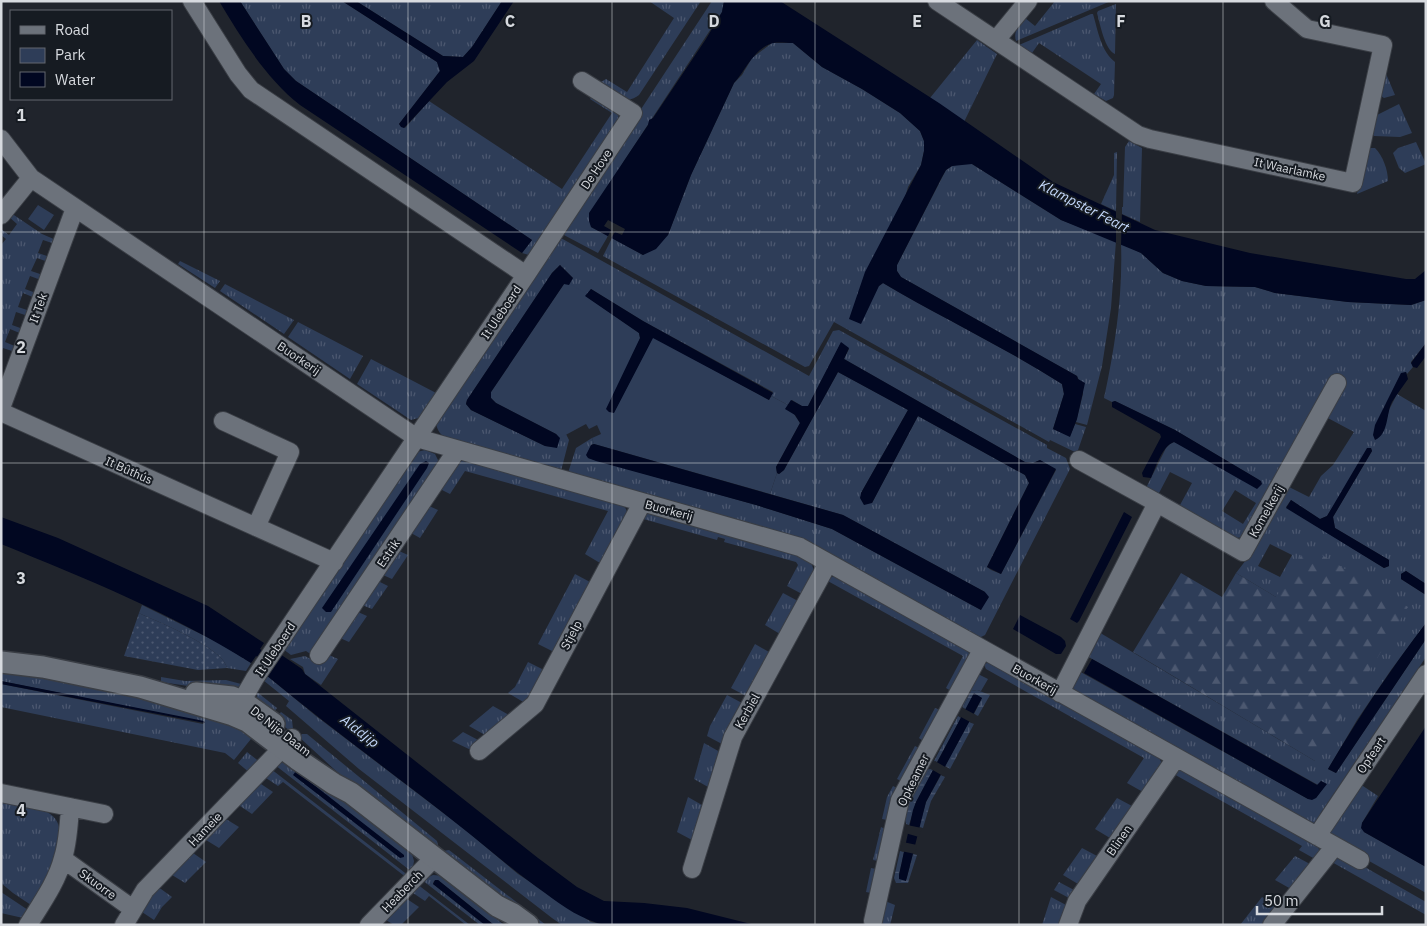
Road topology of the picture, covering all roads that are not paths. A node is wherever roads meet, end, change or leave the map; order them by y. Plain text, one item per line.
1 (192, 1) edge
2 (937, 1) edge
3 (1028, 1) edge
4 (1274, 1) edge
5 (996, 40) junction
6 (582, 81) dead end
7 (1, 139) edge
8 (31, 178) junction
9 (75, 208) junction
10 (1, 215) edge
11 (526, 275) junction
12 (1337, 383) dead end
13 (1, 408) edge
14 (1, 412) edge
15 (223, 422) dead end
16 (417, 438) junction
17 (457, 450) junction
18 (1079, 460) dead end
19 (642, 503) junction
20 (1157, 503) junction
21 (256, 527) junction
22 (334, 562) junction
23 (828, 563) junction
24 (982, 650) junction
25 (1, 655) edge
26 (319, 655) dead end
27 (1, 662) edge
28 (43, 667) junction
29 (1426, 674) edge
30 (1060, 692) junction
31 (237, 708) junction
32 (287, 743) junction
33 (479, 751) dead end
34 (1176, 758) junction
35 (1, 793) edge
36 (70, 807) junction
37 (104, 814) dead end
38 (1317, 836) junction
39 (1334, 847) junction
40 (434, 858) junction
41 (63, 859) junction
42 (1360, 860) dead end
43 (692, 869) dead end
44 (497, 906) junction
45 (133, 910) junction
46 (873, 921) dead end
47 (28, 925) edge
48 (124, 925) edge
49 (369, 925) edge
50 (511, 925) edge
51 (528, 925) edge
52 (1068, 925) edge
53 (1272, 925) edge

1 - 11 street, It Uleboerd
2 - 5 street
3 - 5 street
4 - 5 street, It Waarlamke
6 - 11 street, De Hove
7 - 8 street, Buorkerij
8 - 9 street, Buorkerij
8 - 10 street
9 - 13 street, It Tek
9 - 16 street, Buorkerij
11 - 16 street, It Uleboerd
12 - 20 street, Komelkerij
14 - 21 street, It Bûthús
15 - 21 street
16 - 17 street, Buorkerij
16 - 22 street, It Uleboerd
17 - 19 street, Buorkerij
17 - 26 street, Estrik
18 - 20 street, Komelkerij
19 - 23 street, Buorkerij
19 - 33 street, Stjelp
20 - 30 street
21 - 22 street, It Bûthús
22 - 31 street, It Uleboerd
23 - 24 street, Buorkerij
23 - 43 street, Kerbiel
24 - 30 street, Buorkerij
24 - 46 street, Opkeamer
25 - 28 street, De Nije Daam
27 - 28 street, De Nije Daam
28 - 31 street, De Nije Daam
29 - 38 street, Opfeart
30 - 34 street, Buorkerij
31 - 32 street, De Nije Daam
32 - 40 street, De Nije Daam
32 - 45 street, Hameie
34 - 38 street, Buorkerij
34 - 52 street, Blinen
35 - 36 street
36 - 37 street
36 - 41 street
38 - 39 street, Buorkerij
39 - 42 street, Buorkerij
39 - 53 street
40 - 44 street, De Nije Daam
40 - 49 street, Heaberch
41 - 45 street, Skuorre
41 - 47 street
44 - 50 street, De Nije Daam
44 - 51 street, De Nije Daam
45 - 48 street, Hameie

